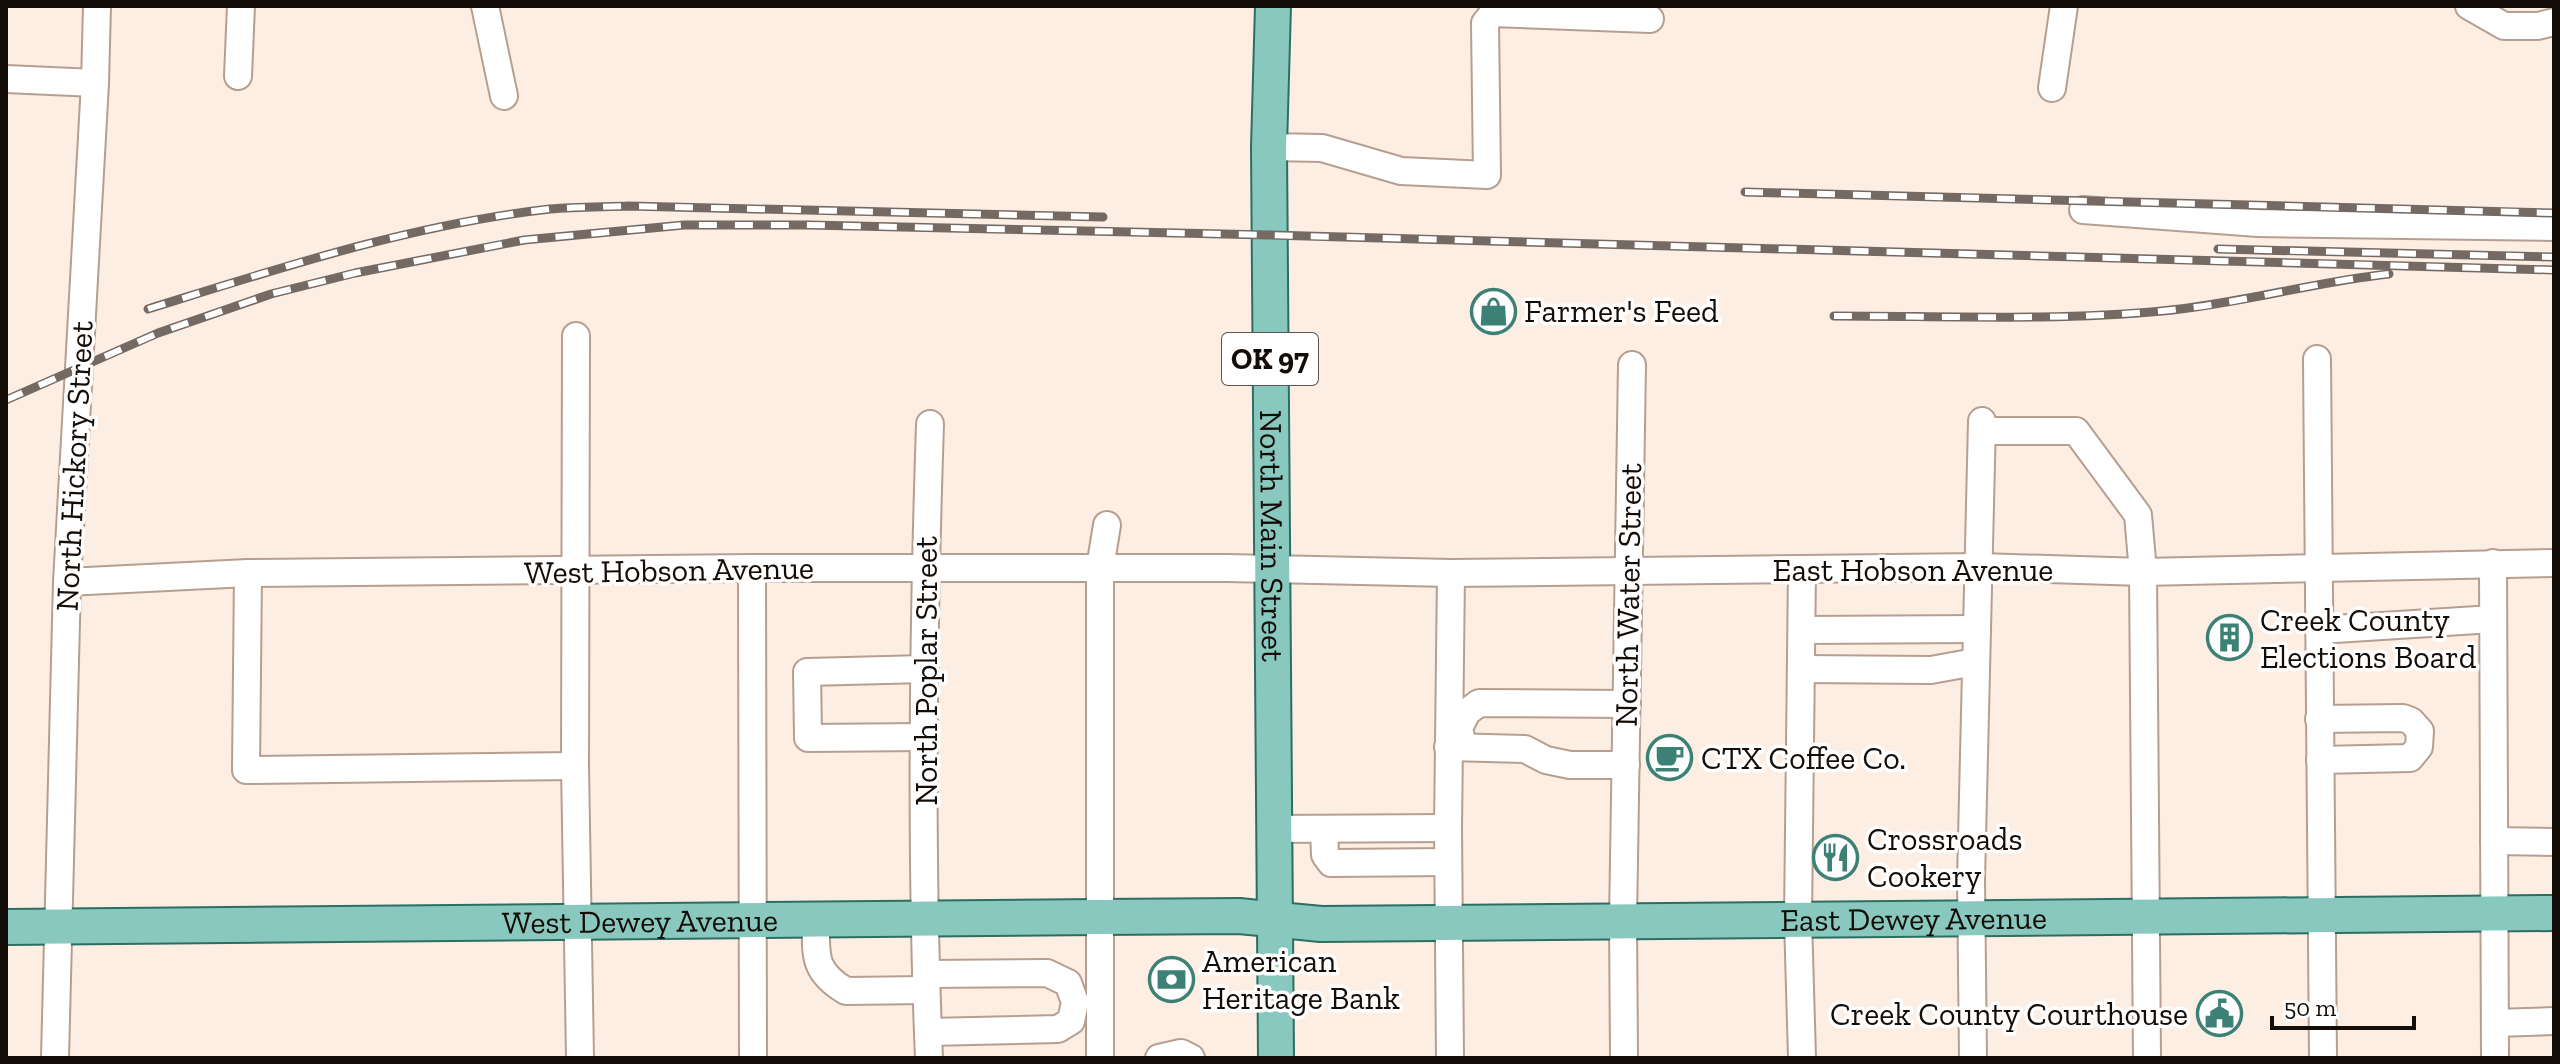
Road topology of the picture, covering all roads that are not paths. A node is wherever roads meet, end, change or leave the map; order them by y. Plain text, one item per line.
1 (97, 6) edge
2 (241, 6) edge
3 (485, 6) edge
4 (1273, 6) edge
5 (2064, 6) edge
6 (2469, 6) edge
7 (1650, 19) dead end
8 (2554, 22) edge
9 (238, 76) dead end
10 (6, 79) edge
11 (95, 83) junction
12 (2052, 88) dead end
13 (504, 96) dead end
14 (1269, 147) junction
15 (2083, 210) dead end
16 (2554, 227) edge
17 (576, 336) dead end
18 (2317, 359) dead end
19 (1632, 365) dead end
20 (930, 424) dead end
21 (1107, 525) dead end
22 (2493, 563) junction
23 (2554, 563) edge
24 (1980, 567) junction
25 (752, 568) junction
26 (1100, 568) junction
27 (925, 569) junction
28 (1802, 569) junction
29 (2318, 569) junction
30 (1271, 570) junction
31 (1627, 570) junction
32 (574, 572) junction
33 (2143, 572) junction
34 (248, 573) junction
35 (1451, 573) junction
36 (67, 582) junction
37 (2493, 619) junction
38 (1977, 629) junction
39 (1802, 630) junction
40 (2319, 630) junction
41 (1975, 662) junction
42 (925, 669) junction
43 (1801, 669) junction
44 (1627, 704) junction
45 (2319, 719) junction
46 (924, 737) junction
47 (1455, 746) junction
48 (2320, 760) junction
49 (1626, 765) junction
50 (575, 766) junction
51 (1448, 828) junction
52 (1273, 829) junction
53 (1324, 829) junction
54 (2494, 841) junction
55 (2554, 842) edge
56 (1448, 862) junction
57 (2494, 913) junction
58 (2554, 913) edge
59 (2321, 914) junction
60 (2145, 916) junction
61 (1099, 917) junction
62 (1972, 917) junction
63 (925, 918) junction
64 (816, 919) junction
65 (1798, 919) junction
66 (754, 920) junction
67 (1274, 920) junction
68 (577, 921) junction
69 (1623, 921) junction
70 (1448, 923) junction
71 (58, 926) junction
72 (6, 927) edge
73 (926, 982) junction
74 (2554, 1021) edge
75 (2495, 1023) junction
76 (928, 1045) edge
77 (55, 1058) edge
78 (580, 1058) edge
79 (753, 1058) edge
80 (1100, 1058) edge
81 (1159, 1058) edge
82 (1191, 1058) edge
83 (1276, 1058) edge
84 (1450, 1058) edge
85 (1624, 1058) edge
86 (1802, 1058) edge
87 (1973, 1058) edge
88 (2147, 1058) edge
89 (2323, 1058) edge
90 (2495, 1058) edge

1 - 11 street, North Hickory Street
2 - 9 street
3 - 13 street
4 - 14 main road, North Main Street / OK 97
5 - 12 street
6 - 8 street
7 - 14 street
10 - 11 street
11 - 36 street, North Hickory Street
14 - 30 main road, North Main Street / OK 97
15 - 16 street
17 - 32 street
18 - 29 street
19 - 31 street, North Water Street
20 - 27 street, North Poplar Street
21 - 26 street
22 - 23 street, East Hobson Avenue
22 - 29 street, East Hobson Avenue
22 - 37 street
24 - 28 street, East Hobson Avenue
24 - 33 street, East Hobson Avenue
24 - 33 street
24 - 38 street
25 - 27 street, West Hobson Avenue
25 - 32 street, West Hobson Avenue
25 - 66 street
26 - 27 street, West Hobson Avenue
26 - 30 street, West Hobson Avenue
26 - 61 street
27 - 42 street, North Poplar Street
28 - 31 street, East Hobson Avenue
28 - 39 street
29 - 33 street, East Hobson Avenue
29 - 40 street
30 - 35 street, East Hobson Avenue
30 - 52 main road, North Main Street / OK 97
31 - 35 street, East Hobson Avenue
31 - 44 street, North Water Street
32 - 34 street, West Hobson Avenue
32 - 50 street
33 - 60 street
34 - 36 street, West Hobson Avenue
34 - 50 street
35 - 47 street
36 - 71 street, North Hickory Street
37 - 40 street
37 - 54 street
38 - 39 street
38 - 41 street
39 - 43 street
40 - 45 street
41 - 43 street
41 - 62 street
42 - 46 street, North Poplar Street
42 - 46 street
43 - 65 street
44 - 47 street
44 - 49 street, North Water Street
45 - 48 street
45 - 48 street
46 - 63 street, North Poplar Street
47 - 49 street
47 - 51 street
48 - 59 street
49 - 69 street, North Water Street
50 - 68 street
51 - 53 street
51 - 56 street
52 - 53 street
52 - 67 main road, North Main Street / OK 97
53 - 56 street
54 - 55 street
54 - 57 street
56 - 70 street
57 - 58 main road, East Dewey Avenue
57 - 59 main road, East Dewey Avenue
57 - 75 street
59 - 60 main road, East Dewey Avenue
59 - 89 street
60 - 62 main road, East Dewey Avenue
60 - 88 street
61 - 63 main road, West Dewey Avenue
61 - 67 main road, West Dewey Avenue
61 - 80 street
62 - 65 main road, East Dewey Avenue
62 - 87 street
63 - 64 main road, West Dewey Avenue
63 - 73 street, North Poplar Street
64 - 66 main road, West Dewey Avenue
64 - 73 street
65 - 69 main road, East Dewey Avenue
65 - 86 street
66 - 68 main road, West Dewey Avenue
66 - 79 street
67 - 70 main road, East Dewey Avenue
67 - 83 main road, OK 97
68 - 71 main road, West Dewey Avenue
68 - 78 street
69 - 70 main road, East Dewey Avenue
69 - 85 street, North Water Street
70 - 84 street
71 - 72 main road, West Dewey Avenue
71 - 77 street, North Hickory Street
73 - 76 street, North Poplar Street
73 - 76 street
74 - 75 street
75 - 90 street
81 - 82 street

